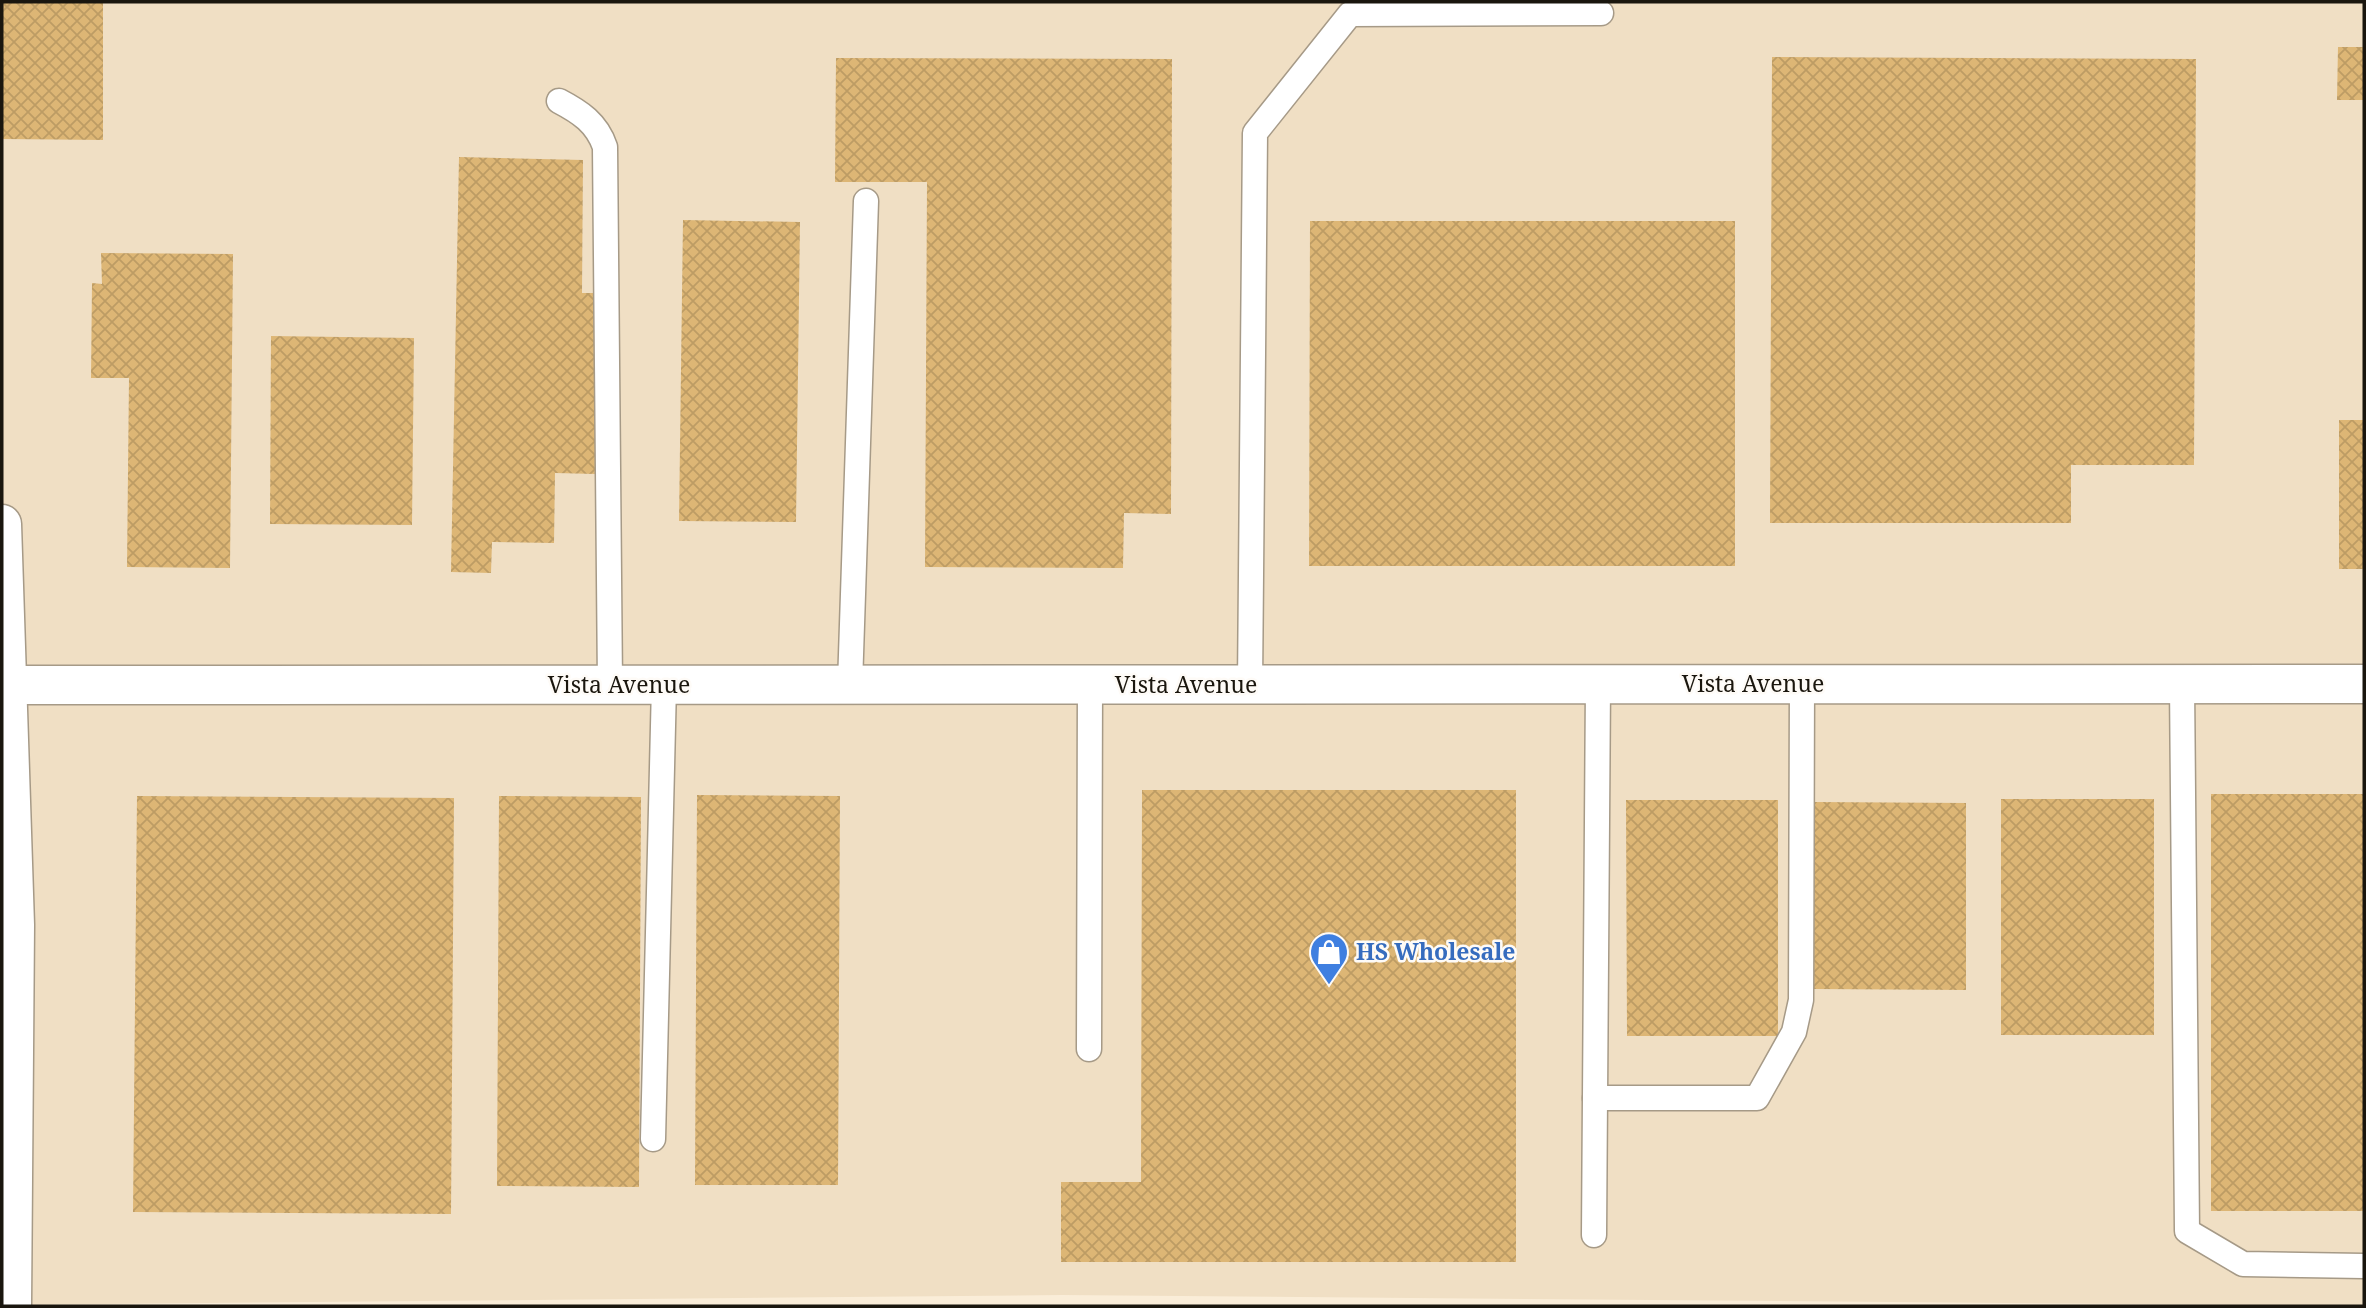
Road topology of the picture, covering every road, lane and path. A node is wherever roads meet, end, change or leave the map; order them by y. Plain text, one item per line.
1 (1601, 13) dead end
2 (559, 101) dead end
3 (866, 201) dead end
4 (2, 524) edge
5 (1090, 684) junction
6 (1598, 684) junction
7 (1802, 684) junction
8 (2182, 684) junction
9 (2364, 684) edge
10 (7, 685) junction
11 (610, 685) junction
12 (664, 685) junction
13 (850, 685) junction
14 (1250, 685) junction
15 (8, 925) edge
16 (1089, 1049) dead end
17 (1595, 1098) junction
18 (8, 1114) edge
19 (653, 1139) dead end
20 (1594, 1235) dead end
21 (2364, 1266) edge
22 (12, 1306) edge

1 - 14 lane
2 - 11 lane
3 - 13 lane
4 - 10 street
5 - 13 street, Vista Avenue
5 - 14 street, Vista Avenue
5 - 16 lane
6 - 7 street, Vista Avenue
6 - 14 street, Vista Avenue
6 - 17 lane
7 - 8 street, Vista Avenue
7 - 17 lane
8 - 9 street, Vista Avenue
8 - 21 lane
10 - 11 street, Vista Avenue
10 - 15 street
11 - 12 street, Vista Avenue
12 - 13 street, Vista Avenue
12 - 19 lane
15 - 18 street
17 - 20 lane
18 - 22 street

